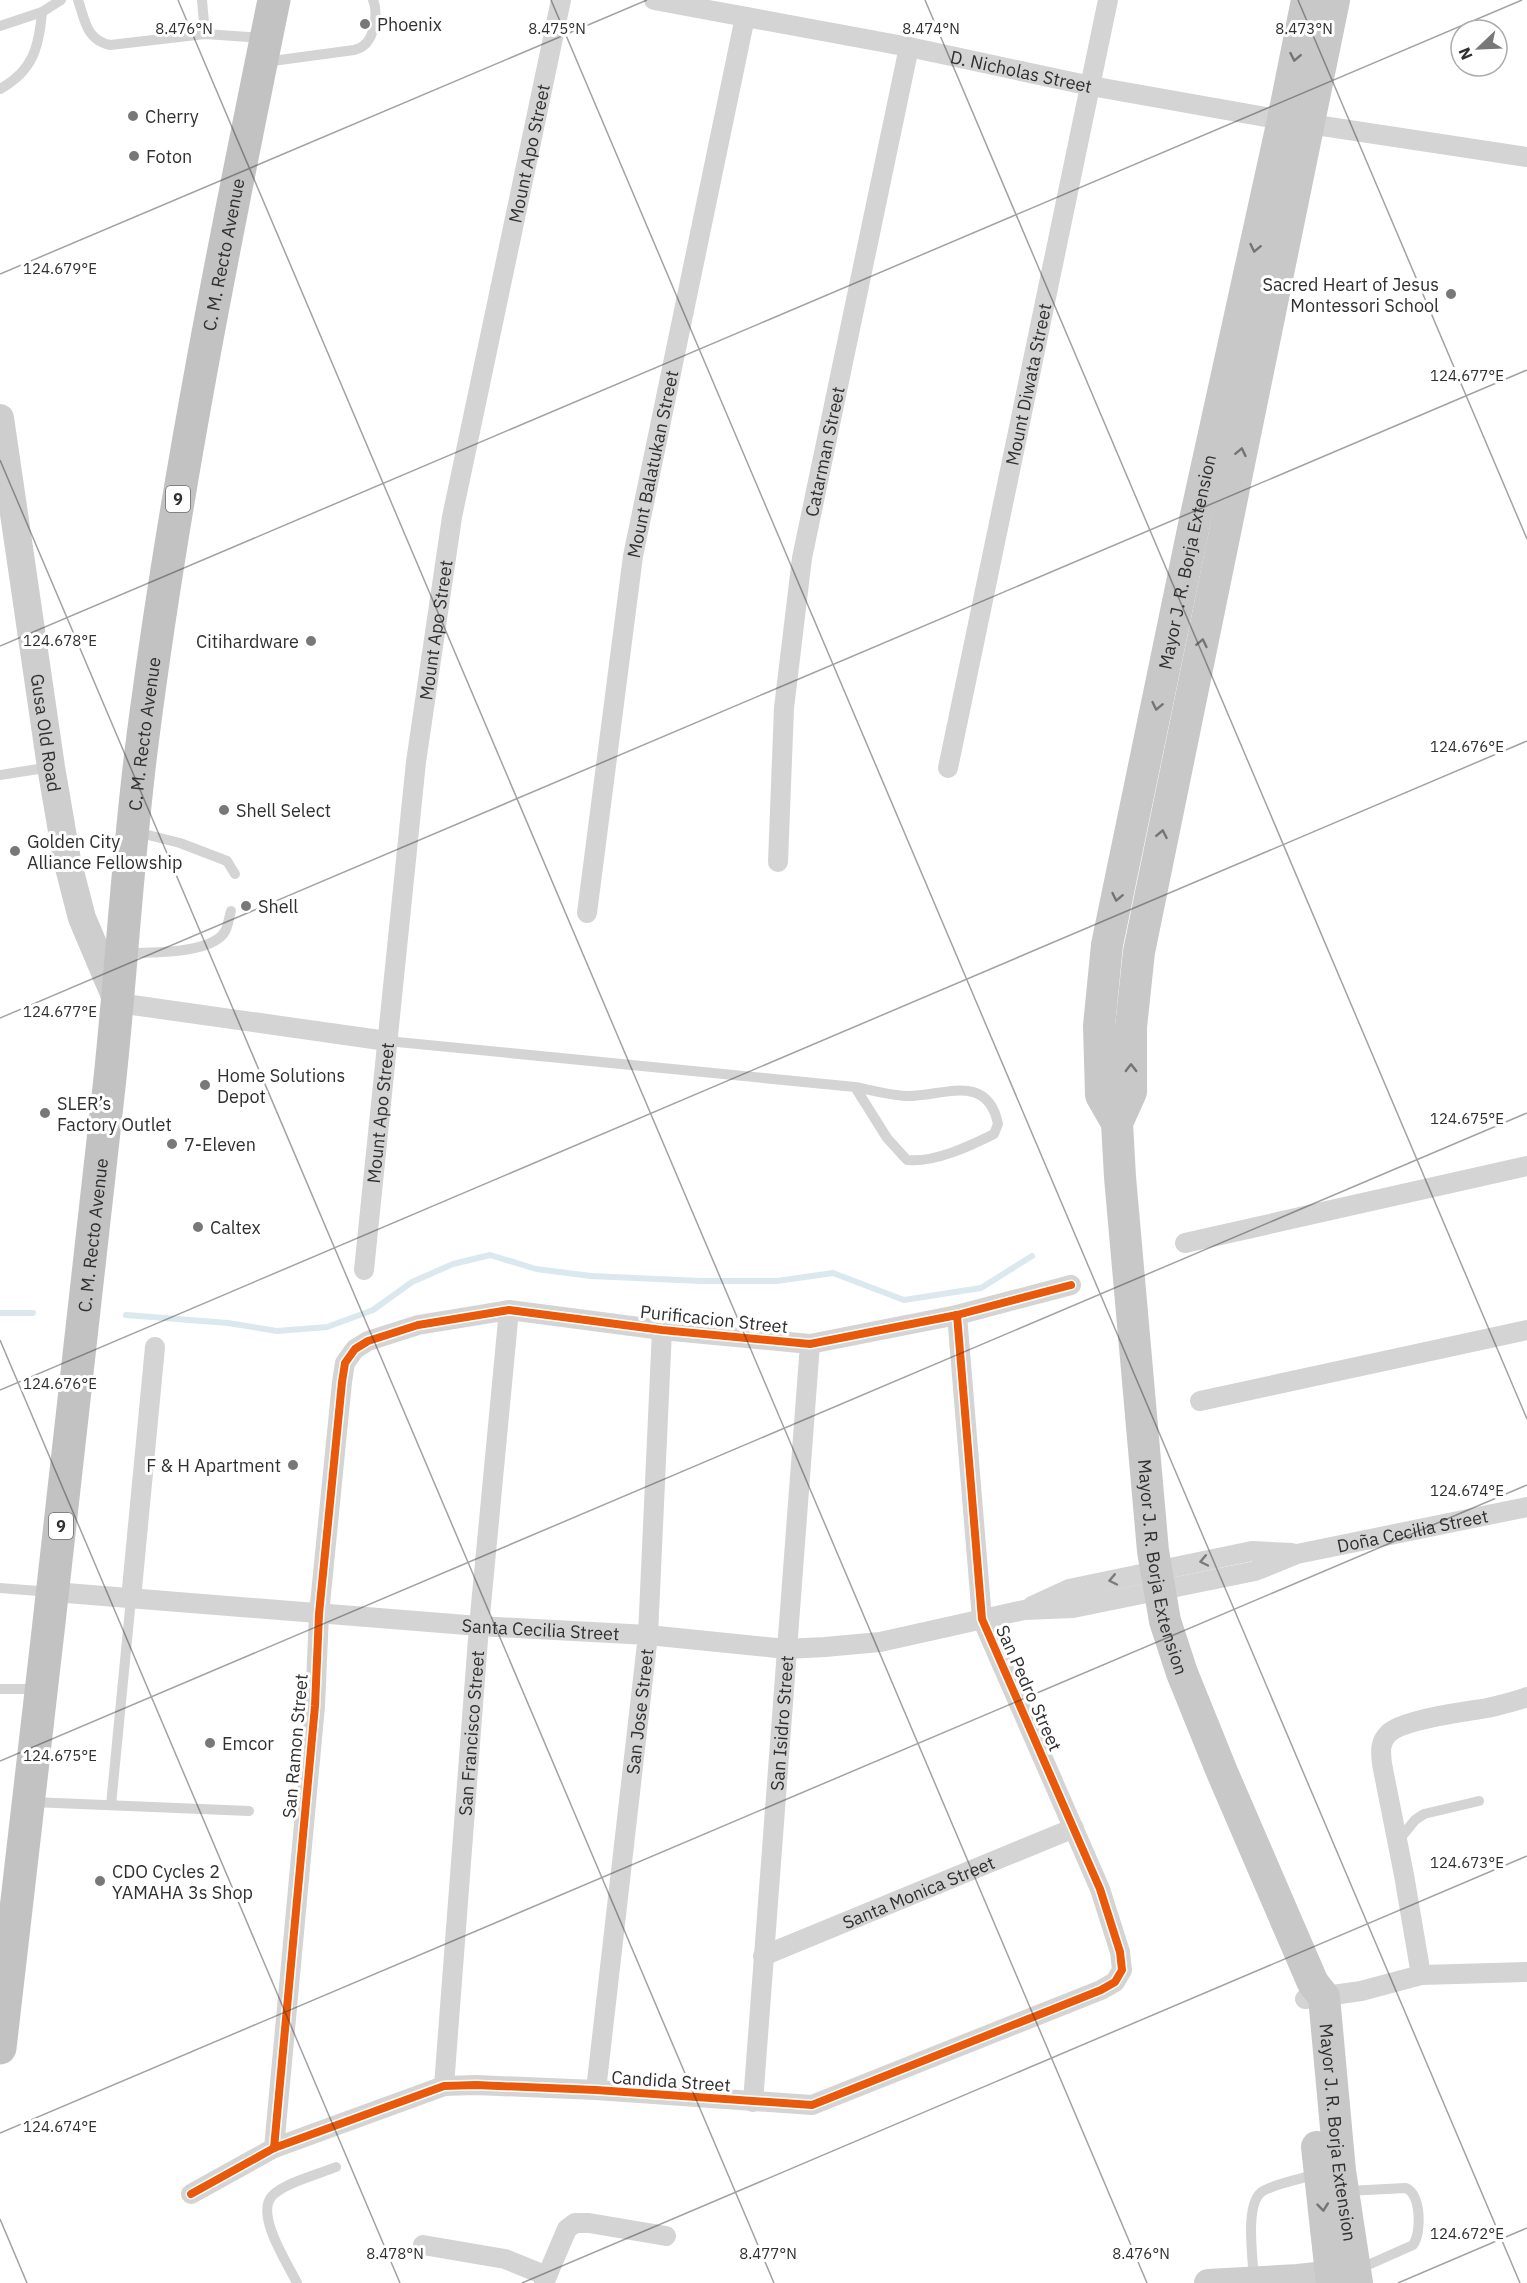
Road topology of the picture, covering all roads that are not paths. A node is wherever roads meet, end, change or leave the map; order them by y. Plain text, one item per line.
1 (61, 0) edge
2 (78, 0) edge
3 (202, 0) edge
4 (274, 0) edge
5 (373, 0) edge
6 (561, 0) edge
7 (654, 0) edge
8 (1108, 0) edge
9 (1307, 0) edge
10 (1334, 0) edge
11 (42, 12) junction
12 (745, 17) junction
13 (0, 26) edge
14 (205, 34) junction
15 (909, 47) junction
16 (264, 50) junction
17 (1091, 86) junction
18 (0, 89) edge
19 (1296, 122) junction
20 (1527, 157) edge
21 (0, 417) edge
22 (1195, 520) junction
23 (1226, 524) junction
24 (51, 767) junction
25 (948, 768) dead end
26 (1144, 770) junction
27 (0, 775) edge
28 (1174, 776) junction
29 (132, 830) junction
30 (778, 862) dead end
31 (235, 874) dead end
32 (231, 911) dead end
33 (587, 913) dead end
34 (122, 953) junction
35 (118, 1004) junction
36 (387, 1041) junction
37 (855, 1087) junction
38 (1118, 1149) junction
39 (1527, 1166) edge
40 (1185, 1243) dead end
41 (364, 1270) dead end
42 (1071, 1285) dead end
43 (509, 1310) junction
44 (957, 1315) junction
45 (662, 1330) junction
46 (1527, 1330) edge
47 (810, 1344) junction
48 (155, 1347) dead end
49 (355, 1349) joint
50 (1200, 1401) dead end
51 (1527, 1507) edge
52 (1158, 1581) junction
53 (0, 1588) edge
54 (54, 1592) junction
55 (131, 1599) junction
56 (319, 1614) junction
57 (982, 1619) junction
58 (478, 1626) junction
59 (648, 1635) junction
60 (786, 1650) junction
61 (0, 1689) edge
62 (41, 1689) junction
63 (1527, 1697) edge
64 (1479, 1801) dead end
65 (29, 1802) junction
66 (111, 1805) junction
67 (249, 1811) dead end
68 (1074, 1828) junction
69 (1397, 1841) junction
70 (1120, 1952) joint
71 (763, 1956) junction
72 (1527, 1972) edge
73 (1421, 1975) junction
74 (1314, 1993) junction
75 (0, 2048) edge
76 (444, 2086) junction
77 (596, 2090) junction
78 (753, 2102) junction
79 (274, 2148) junction
80 (336, 2167) dead end
81 (1334, 2179) junction
82 (191, 2194) dead end
83 (666, 2236) dead end
84 (423, 2245) dead end
85 (1344, 2278) edge
86 (546, 2280) edge
87 (1299, 2280) edge
88 (1254, 2282) edge
89 (297, 2283) edge
90 (1208, 2283) edge

1 - 11 lane
2 - 14 lane
3 - 14 lane
4 - 16 highway, C. M. Recto Avenue / 9
5 - 16 lane
6 - 36 street, Mount Apo Street
7 - 12 street, D. Nicholas Street
8 - 17 street, Mount Diwata Street
9 -> 19 main road, Mayor J. R. Borja Extension
10 - 19 main road, Mayor J. R. Borja Extension
11 - 13 lane
11 - 18 lane
12 - 15 street, D. Nicholas Street
12 - 33 street, Mount Balatukan Street
14 - 16 lane
15 - 17 street, D. Nicholas Street
15 - 30 street, Catarman Street
16 - 29 highway, C. M. Recto Avenue / 9
17 - 19 street, D. Nicholas Street
17 - 25 street, Mount Diwata Street
19 - 20 street, D. Nicholas Street
19 -> 22 main road, Mayor J. R. Borja Extension
23 -> 19 main road, Mayor J. R. Borja Extension
21 - 24 street, Gusa Old Road
22 - 23 main road
22 -> 26 main road, Mayor J. R. Borja Extension
28 -> 23 main road, Mayor J. R. Borja Extension
24 - 27 lane
24 - 35 street, Gusa Old Road
26 - 28 main road
26 -> 38 main road, Mayor J. R. Borja Extension
38 -> 28 main road, Mayor J. R. Borja Extension
29 - 31 lane
29 - 34 highway, C. M. Recto Avenue / 9
32 - 34 lane
34 - 35 highway, C. M. Recto Avenue / 9
35 - 36 street
35 - 54 highway, C. M. Recto Avenue / 9
36 - 37 lane
36 - 41 street, Mount Apo Street
37 - 37 lane
38 - 52 main road, Mayor J. R. Borja Extension
39 - 40 street
42 - 44 street, Purificacion Street
43 - 45 street, Purificacion Street
43 - 49 street, Purificacion Street
43 - 58 street, San Francisco Street
44 - 47 street, Purificacion Street
44 - 57 street, San Pedro Street
45 - 47 street, Purificacion Street
45 - 59 street, San Jose Street
46 - 50 street
47 - 60 street, San Isidro Street
48 - 55 street
49 - 56 street, San Ramon Street
51 - 52 street, Doña Cecilia Street
52 - 57 street, Santa Cecilia Street
52 - 74 main road, Mayor J. R. Borja Extension
53 - 54 lane
54 - 55 street, Santa Cecilia Street
54 - 62 highway, C. M. Recto Avenue / 9
55 - 56 street, Santa Cecilia Street
55 - 66 lane
56 - 58 street, Santa Cecilia Street
56 - 79 street, San Ramon Street
57 - 60 street, Santa Cecilia Street
57 - 68 street, San Pedro Street
58 - 59 street, Santa Cecilia Street
58 - 76 street, San Francisco Street
59 - 60 street, Santa Cecilia Street
59 - 77 street, San Jose Street
60 - 71 street, San Isidro Street
61 - 62 lane
62 - 65 highway, C. M. Recto Avenue / 9
63 - 69 street
64 - 69 lane
65 - 66 lane
65 - 75 highway, C. M. Recto Avenue / 9
66 - 67 lane
68 - 70 street, San Pedro Street
68 - 71 street, Santa Monica Street
69 - 73 street
70 - 78 street, Candida Street
71 - 78 street, San Isidro Street
72 - 73 street
73 - 74 street
74 - 81 main road, Mayor J. R. Borja Extension
76 - 77 street, Candida Street
76 - 79 street, Candida Street
77 - 78 street, Candida Street
79 - 82 street, Candida Street
80 - 89 lane
81 - 85 main road, Mayor J. R. Borja Extension
81 - 85 lane
81 - 88 lane
83 - 86 street
84 - 86 street
85 - 87 street
87 - 88 street
88 - 90 street

